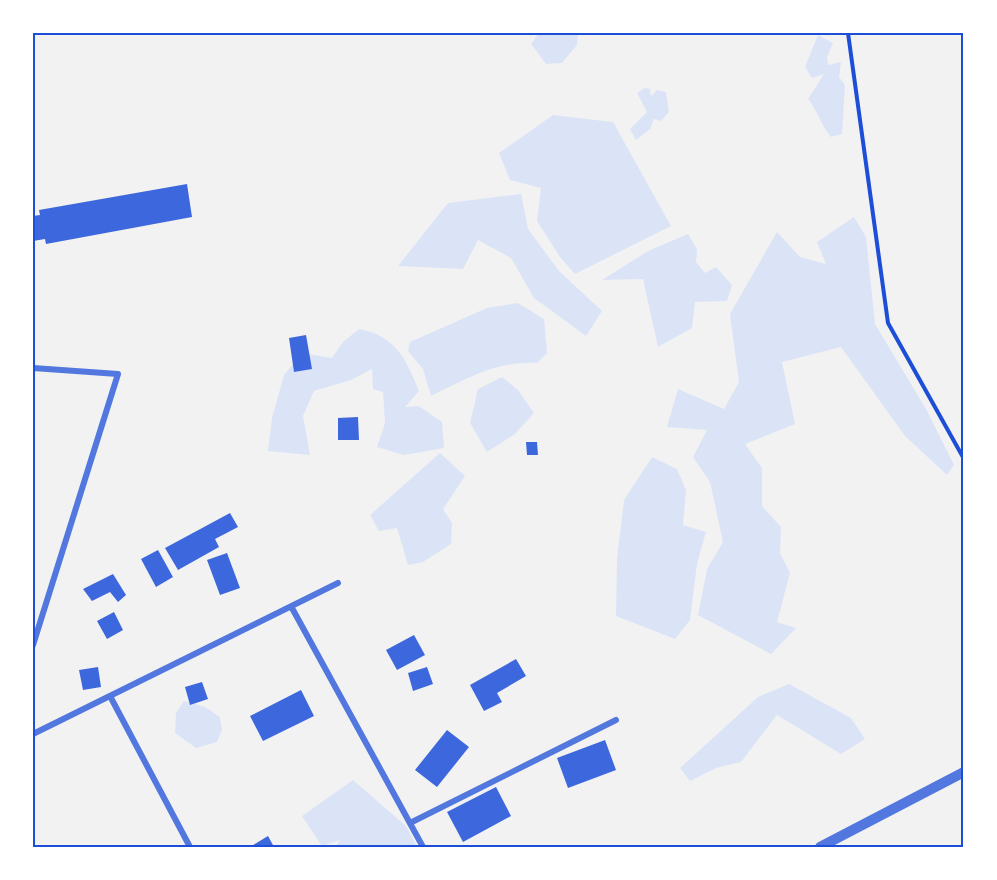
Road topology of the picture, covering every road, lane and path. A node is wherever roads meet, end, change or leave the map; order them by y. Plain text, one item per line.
1 (848, 33) edge
2 (33, 368) edge
3 (964, 459) edge
4 (338, 584) dead end
5 (292, 608) junction
6 (33, 645) edge
7 (110, 696) junction
8 (616, 720) dead end
9 (33, 734) edge
10 (964, 772) edge
11 (410, 823) junction
12 (190, 847) edge
13 (423, 847) edge
14 (820, 847) edge

1 - 3 path
2 - 6 street
4 - 5 street
5 - 7 street
5 - 11 street
7 - 9 street
7 - 12 street
8 - 11 street
10 - 14 street
11 - 13 street

